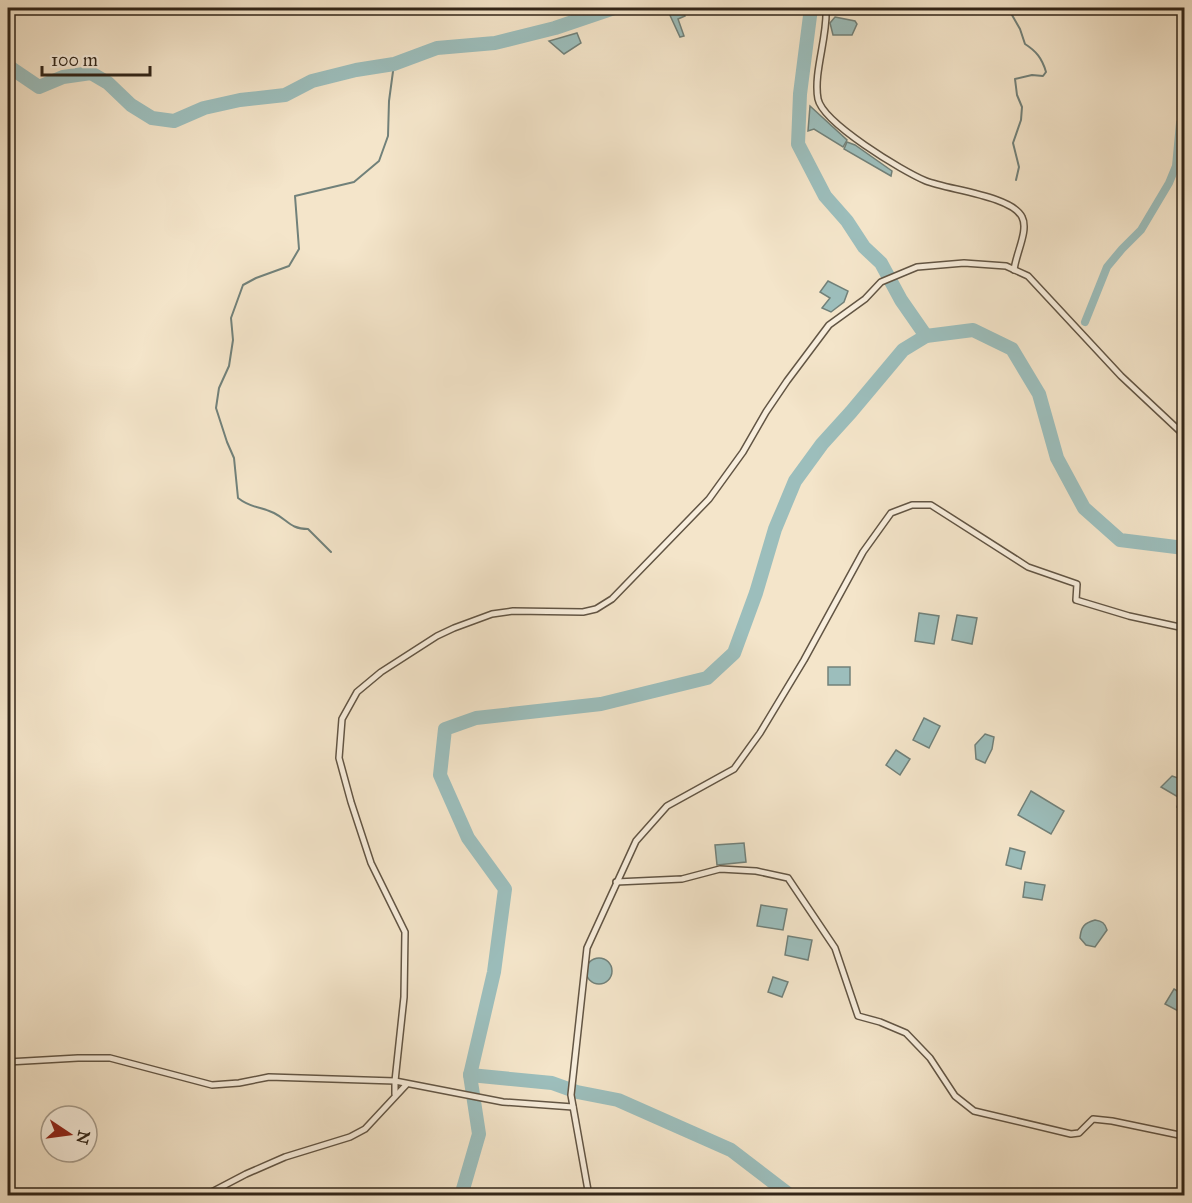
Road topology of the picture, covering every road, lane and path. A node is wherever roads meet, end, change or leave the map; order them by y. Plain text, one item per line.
1 (826, 8) edge
2 (1014, 270) junction
3 (1185, 435) edge
4 (1185, 628) edge
5 (616, 882) junction
6 (8, 1062) edge
7 (395, 1081) junction
8 (406, 1085) junction
9 (396, 1095) junction
10 (573, 1107) junction
11 (1185, 1136) edge
12 (204, 1196) edge
13 (589, 1196) edge

1 - 2 street
2 - 3 street
2 - 7 street
4 - 5 street
5 - 10 street
5 - 11 street
6 - 7 street
7 - 8 street
7 - 9 street
8 - 9 street
8 - 10 street
9 - 12 street
10 - 13 street

